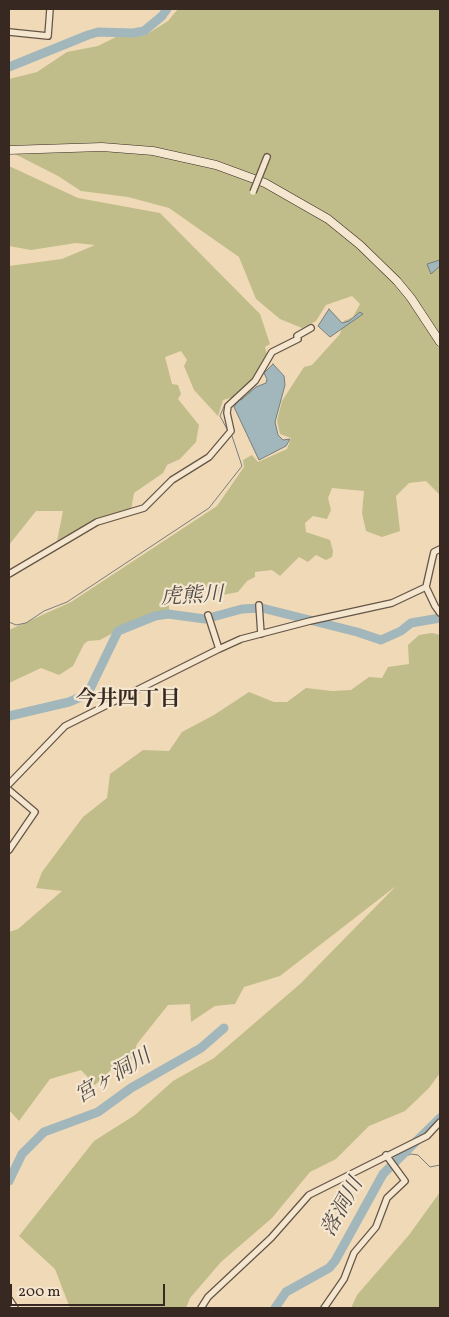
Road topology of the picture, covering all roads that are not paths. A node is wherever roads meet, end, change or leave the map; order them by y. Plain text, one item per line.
1 (50, 9) edge
2 (9, 32) edge
3 (9, 150) edge
4 (267, 157) dead end
5 (253, 192) dead end
6 (311, 328) dead end
7 (440, 342) edge
8 (440, 549) edge
9 (9, 574) edge
10 (426, 587) junction
11 (259, 605) dead end
12 (440, 613) edge
13 (208, 614) dead end
14 (261, 634) junction
15 (219, 649) junction
16 (9, 784) edge
17 (9, 790) edge
18 (9, 850) edge
19 (440, 1122) edge
20 (386, 1155) junction
21 (9, 1299) edge
22 (15, 1308) edge
23 (201, 1308) edge
24 (324, 1308) edge

1 - 2 street
3 - 7 main road
4 - 5 street, bridge
6 - 9 street
8 - 10 street
10 - 12 street
10 - 14 street
11 - 14 street
13 - 15 street
14 - 15 street
15 - 16 street
17 - 18 street
19 - 20 street
20 - 23 street
20 - 24 street
21 - 22 street

